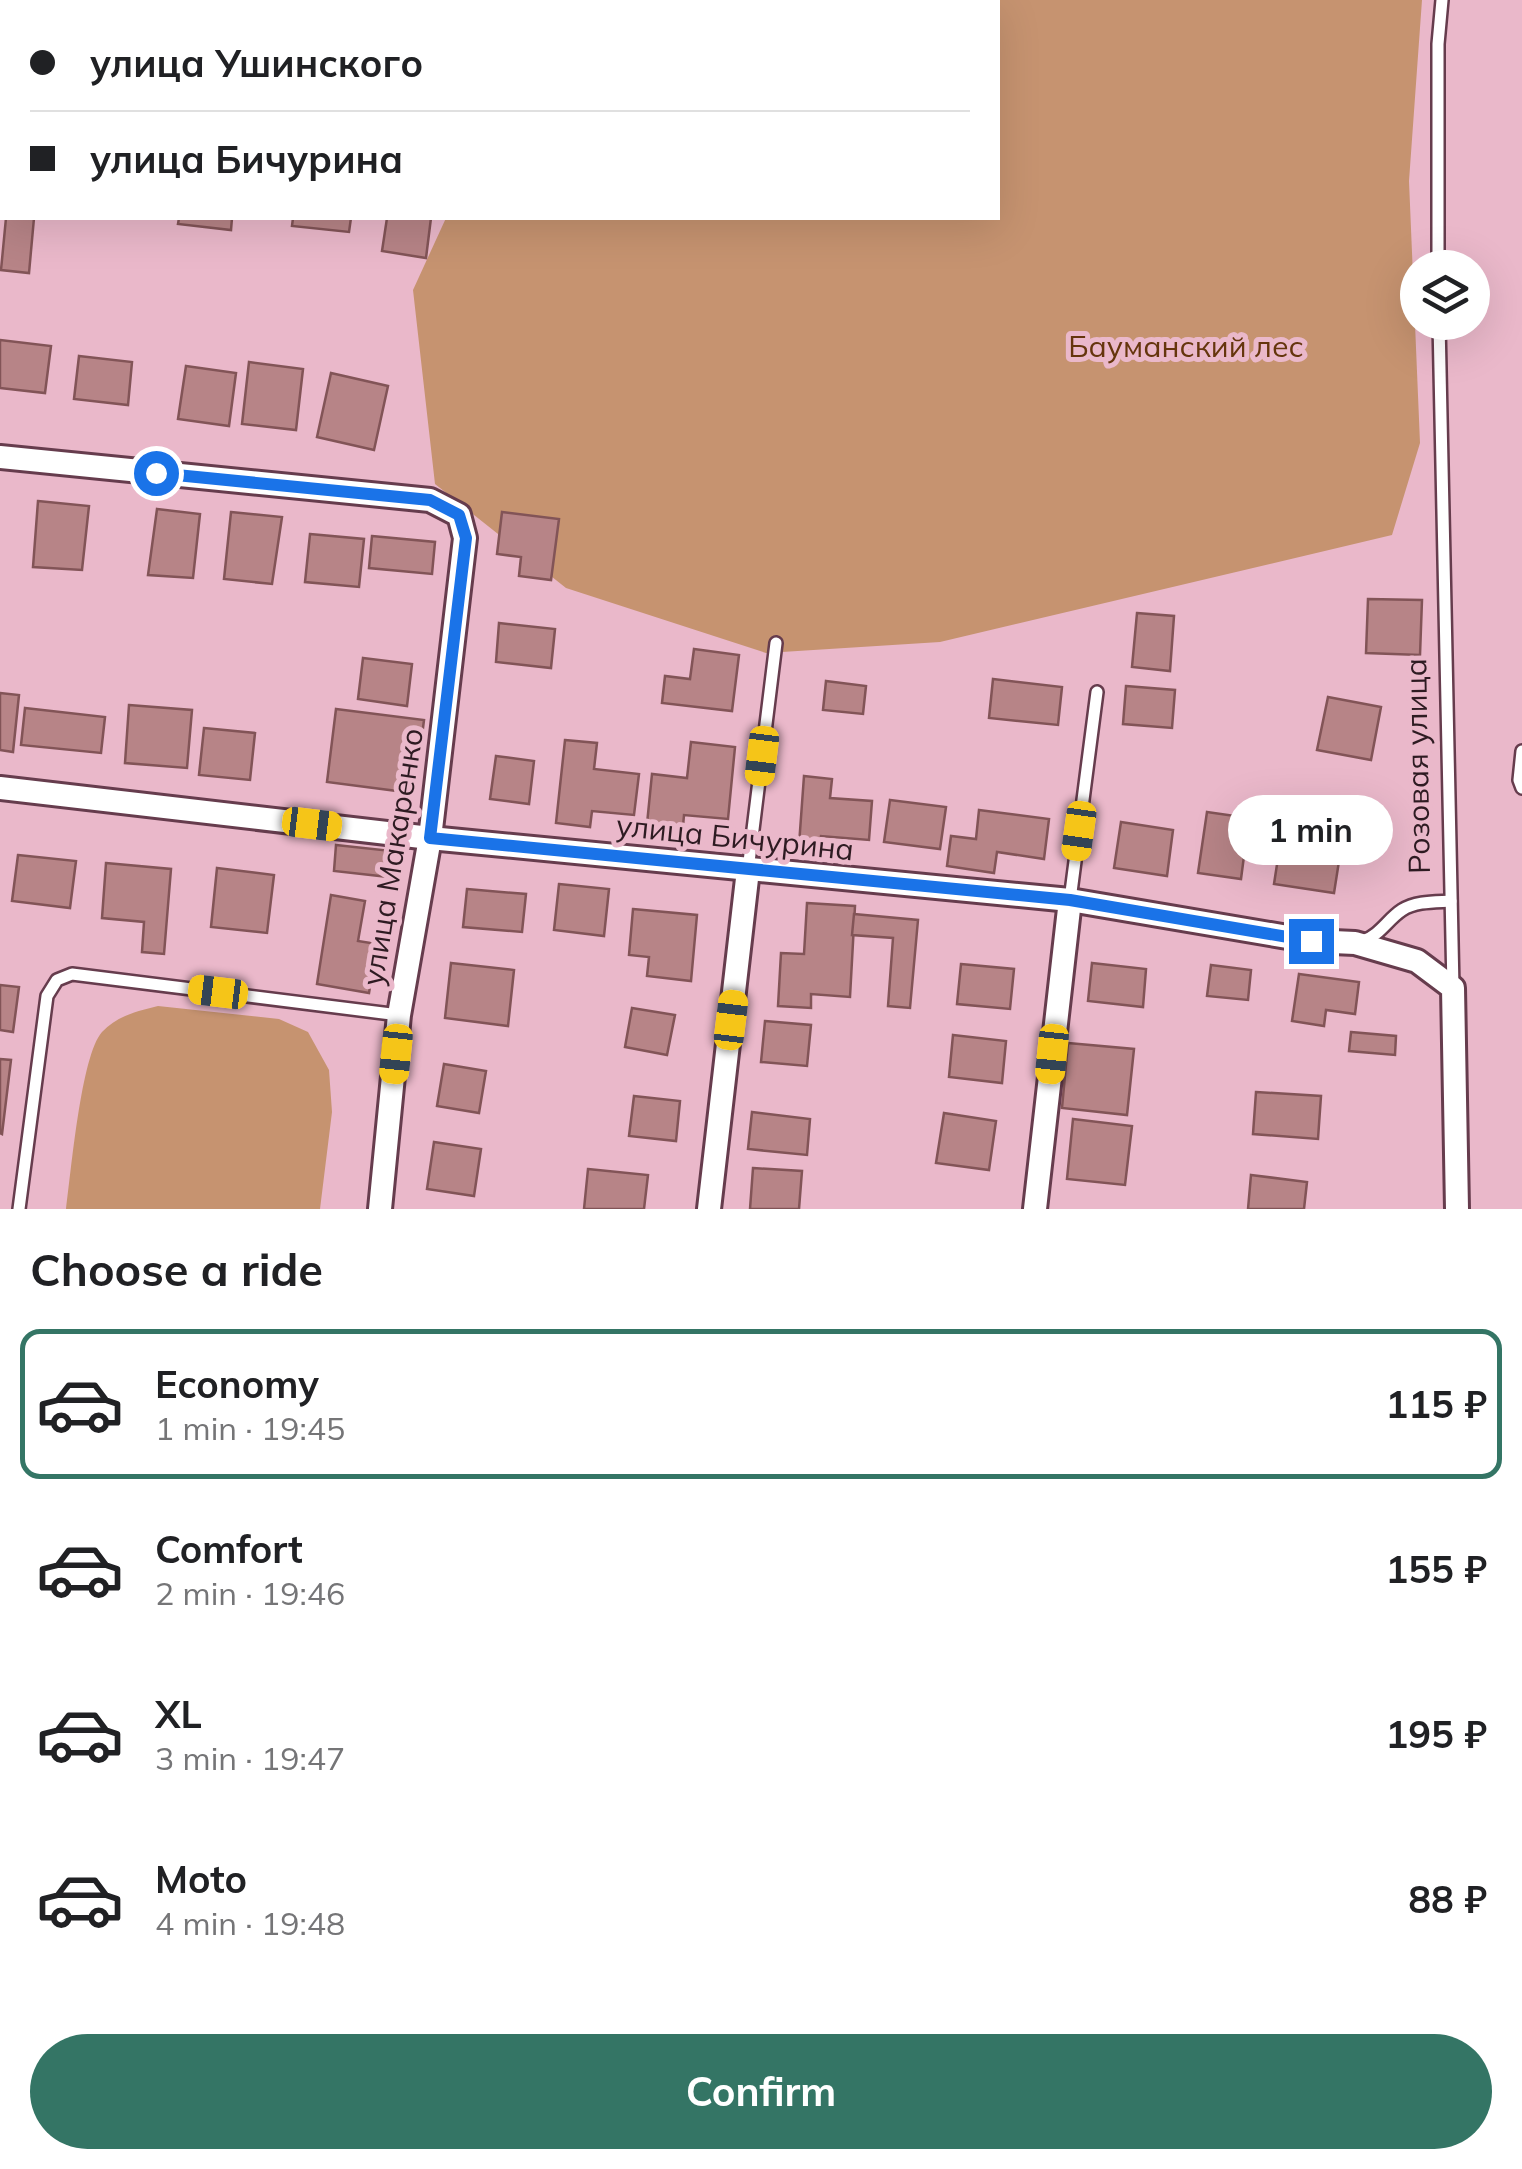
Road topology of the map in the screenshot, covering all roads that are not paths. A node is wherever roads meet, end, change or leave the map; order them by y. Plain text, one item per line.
1 (1442, 0) edge
2 (1438, 250) edge
3 (1439, 340) edge
4 (0, 457) edge
5 (776, 643) dead end
6 (1097, 692) dead end
7 (1522, 751) edge
8 (0, 788) edge
9 (1522, 788) edge
10 (430, 838) junction
11 (748, 870) junction
12 (1070, 900) junction
13 (1451, 901) junction
14 (1354, 943) junction
15 (1453, 988) junction
16 (400, 1014) junction
17 (19, 1209) edge
18 (380, 1209) edge
19 (709, 1209) edge
20 (1035, 1209) edge
21 (1457, 1209) edge

1 - 2 lane
3 - 13 lane, Розовая улица
4 - 10 street, улица Макаренко
5 - 11 lane
6 - 12 lane
7 - 9 lane
8 - 10 street, улица Бичурина
10 - 11 street, улица Бичурина
10 - 16 street, улица Макаренко
11 - 12 street, улица Бичурина
11 - 19 street
12 - 14 street, улица Бичурина
12 - 20 street
13 - 14 lane
13 - 15 lane, Розовая улица
14 - 15 street, улица Бичурина
15 - 21 street, Розовая улица
16 - 17 lane
16 - 18 street, улица Макаренко

